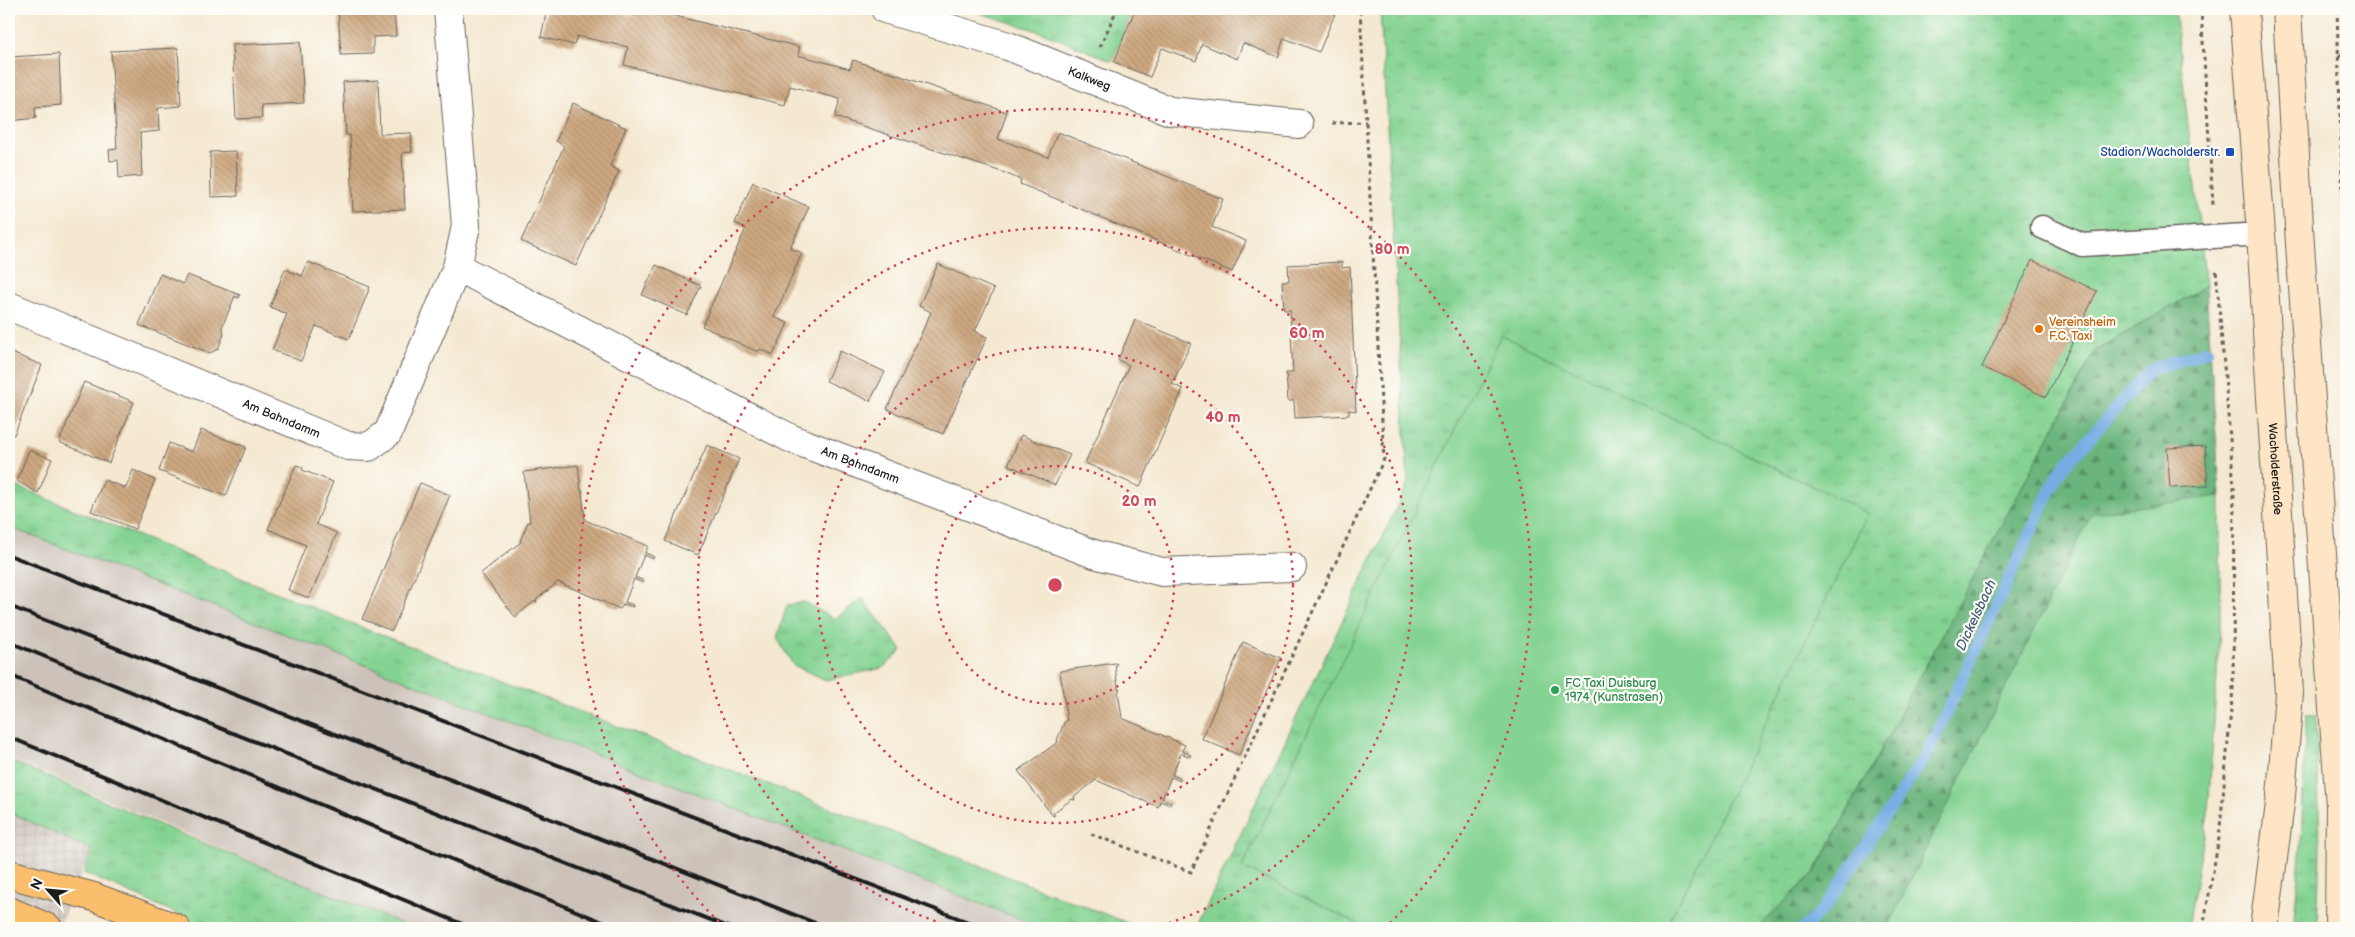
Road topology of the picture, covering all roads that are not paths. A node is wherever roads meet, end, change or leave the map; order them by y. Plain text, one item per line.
1 (448, 9) edge
2 (884, 9) edge
3 (2244, 9) edge
4 (2287, 9) edge
5 (1299, 124) dead end
6 (2042, 227) dead end
7 (2261, 234) junction
8 (457, 267) junction
9 (9, 306) edge
10 (1292, 567) dead end
11 (9, 874) edge
12 (9, 911) edge
13 (48, 928) edge
14 (176, 928) edge
15 (2264, 928) edge
16 (2339, 928) edge

1 - 8 street, Am Bahndamm
2 - 5 street, Kalkweg
3 - 7 street, Wacholderstraße
4 - 16 street
6 - 7 lane
7 - 15 street, Wacholderstraße
8 - 9 street, Am Bahndamm
8 - 10 street, Am Bahndamm
11 - 14 highway
12 - 13 highway

